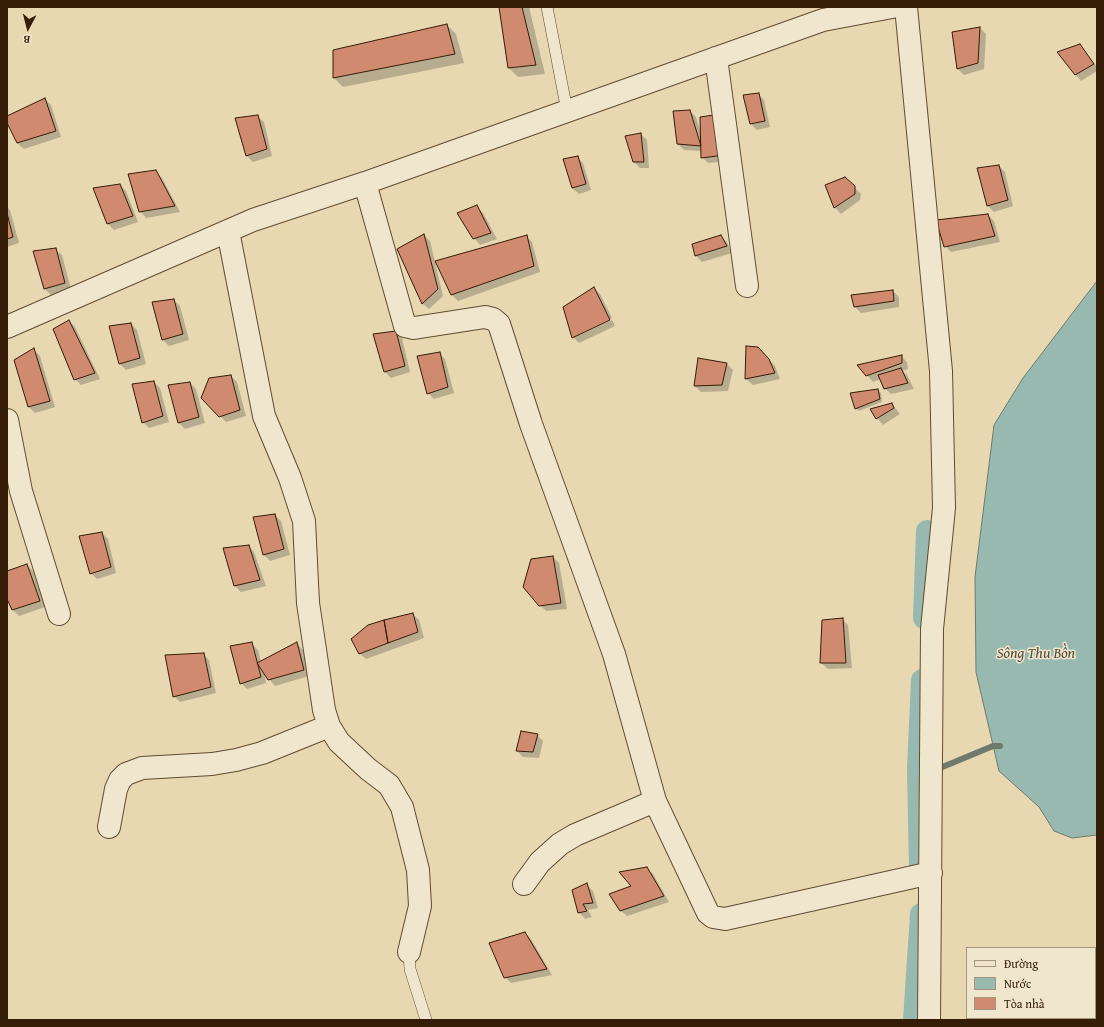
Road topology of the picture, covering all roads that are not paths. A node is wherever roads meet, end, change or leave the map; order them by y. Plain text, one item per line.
1 (547, 7) edge
2 (892, 7) edge
3 (906, 7) edge
4 (821, 14) edge
5 (716, 58) junction
6 (567, 111) junction
7 (365, 183) junction
8 (228, 231) junction
9 (747, 286) dead end
10 (7, 327) edge
11 (7, 420) edge
12 (59, 614) dead end
13 (329, 726) junction
14 (656, 801) junction
15 (109, 827) dead end
16 (924, 875) junction
17 (524, 884) dead end
18 (409, 952) joint
19 (426, 1020) edge
20 (929, 1020) edge

1 - 6 lane
2 - 4 street
3 - 16 street
4 - 5 street
5 - 6 street
5 - 9 street
6 - 7 street
7 - 8 street
7 - 14 street
8 - 10 street
8 - 13 street
11 - 12 street
13 - 15 street
13 - 18 street
14 - 16 street
14 - 17 street
16 - 20 street
18 - 19 lane

